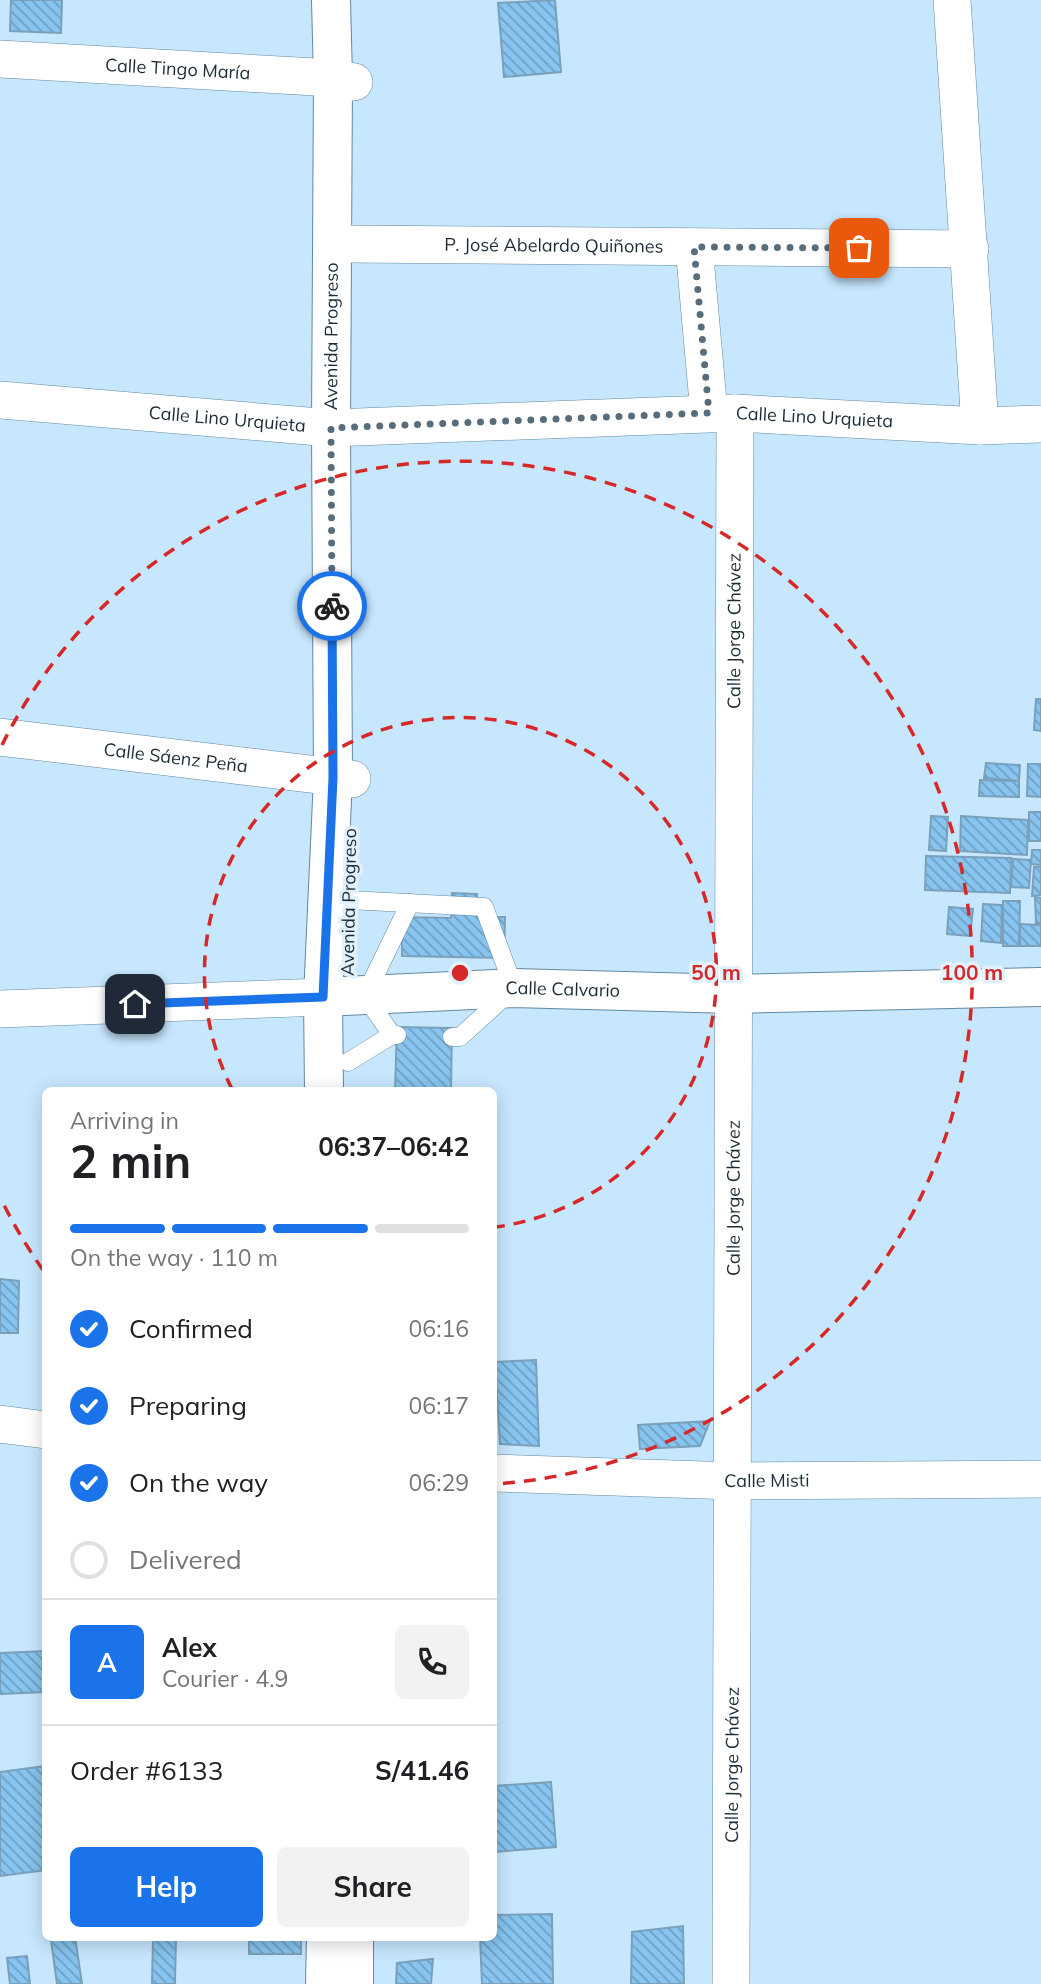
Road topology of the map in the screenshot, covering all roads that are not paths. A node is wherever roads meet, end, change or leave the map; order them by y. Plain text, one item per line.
1 (331, 0) edge
2 (355, 0) edge
3 (952, 0) edge
4 (0, 59) edge
5 (344, 80) junction
6 (348, 244) junction
7 (694, 247) junction
8 (970, 249) junction
9 (0, 400) edge
10 (722, 413) junction
11 (1041, 424) edge
12 (980, 426) junction
13 (342, 428) junction
14 (0, 737) edge
15 (343, 778) junction
16 (349, 900) junction
17 (410, 903) junction
18 (1041, 987) edge
19 (514, 988) junction
20 (733, 994) junction
21 (345, 996) junction
22 (0, 1009) edge
23 (452, 1037) dead end
24 (349, 1076) edge
25 (325, 1087) edge
26 (0, 1424) edge
27 (42, 1429) edge
28 (497, 1473) edge
29 (1041, 1479) edge
30 (735, 1481) junction
31 (326, 1941) edge
32 (354, 1941) edge
33 (325, 1984) edge
34 (354, 1984) edge
35 (731, 1984) edge

1 - 5 main road, Avenida Progreso
2 - 5 main road, Avenida Progreso
3 - 8 street
4 - 5 street, Calle Tingo María
5 - 6 main road, Avenida Progreso
5 - 13 main road, Avenida Progreso
6 - 7 street, P. José Abelardo Quiñones
6 - 13 main road, Avenida Progreso
7 - 8 street, P. José Abelardo Quiñones
7 - 10 street, Calle Jorge Chávez
8 - 12 street
9 - 13 street, Calle Lino Urquieta
10 - 12 street, Calle Lino Urquieta
10 - 13 street, Calle Lino Urquieta
10 - 20 street, Calle Jorge Chávez
11 - 12 street, Calle Lino Urquieta
13 - 15 main road, Avenida Progreso
14 - 15 street, Calle Sáenz Peña
15 - 16 main road, Avenida Progreso
15 - 21 main road, Avenida Progreso
16 - 17 lane
16 - 21 main road, Avenida Progreso
17 - 19 lane
17 - 21 lane
18 - 20 main road, Calle Calvario
19 - 20 main road, Calle Calvario
19 - 21 main road, Calle Calvario
19 - 23 lane
20 - 30 street, Calle Jorge Chávez
21 - 22 street, Calle Calvario
21 - 24 main road, Avenida Progreso
21 - 24 lane
21 - 25 main road, Avenida Progreso
26 - 27 street
28 - 30 street, Calle Misti
29 - 30 street, Calle Misti
30 - 35 street, Calle Jorge Chávez
31 - 33 main road
32 - 34 main road

